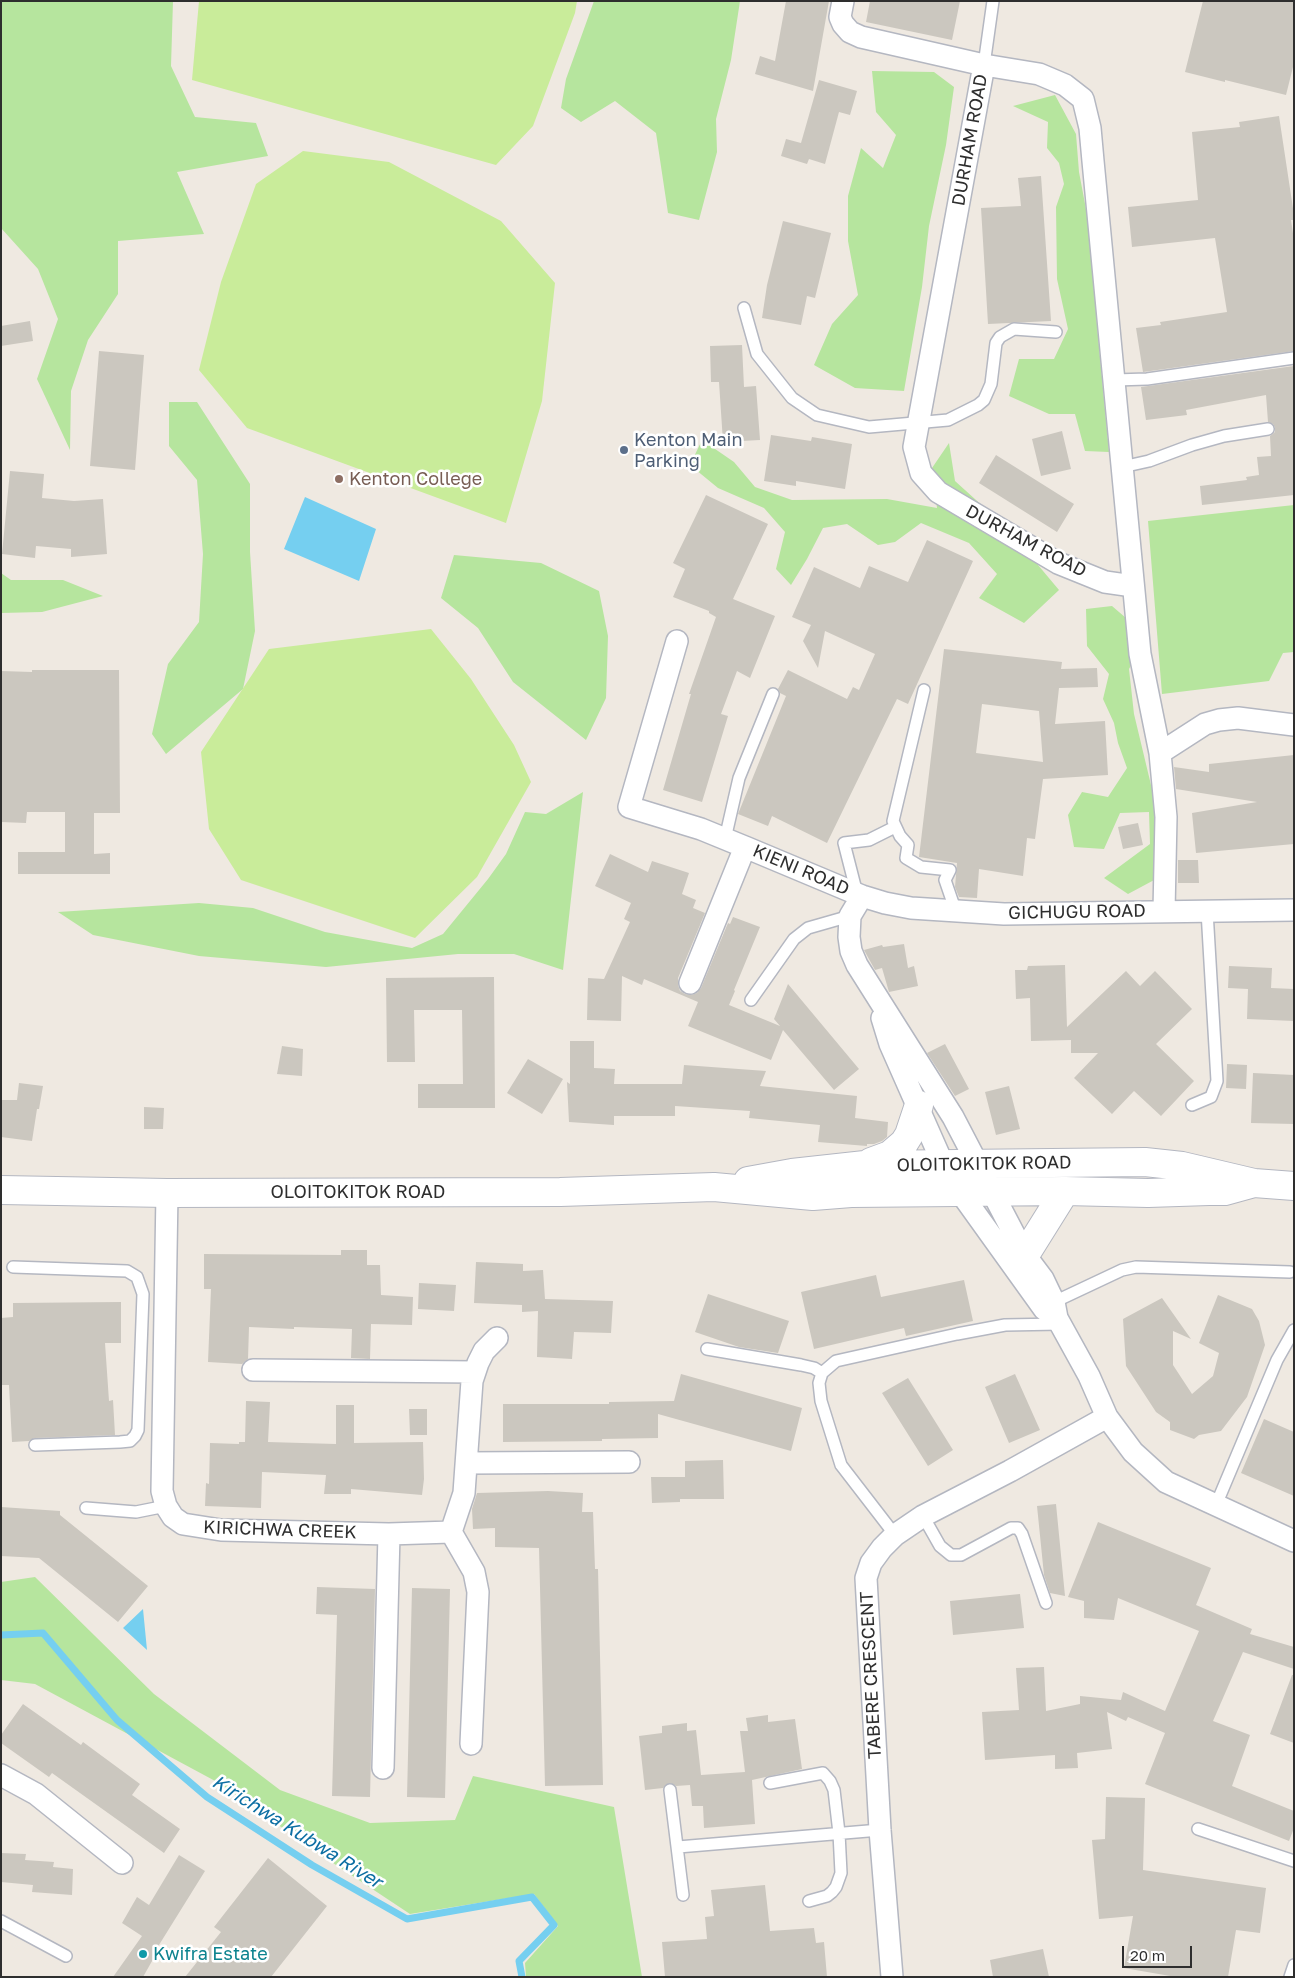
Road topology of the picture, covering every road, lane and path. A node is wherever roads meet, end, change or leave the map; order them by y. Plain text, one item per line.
1 (843, 1) edge
2 (993, 1) edge
3 (984, 66) junction
4 (744, 308) dead end
5 (1056, 332) dead end
6 (1294, 358) edge
7 (1115, 380) junction
8 (919, 422) junction
9 (1268, 429) dead end
10 (1122, 467) junction
11 (1133, 586) junction
12 (677, 641) dead end
13 (924, 690) dead end
14 (773, 694) dead end
15 (1294, 725) edge
16 (1160, 753) junction
17 (895, 827) junction
18 (725, 839) junction
19 (745, 847) junction
20 (862, 896) junction
21 (1294, 910) edge
22 (1164, 911) junction
23 (956, 912) junction
24 (1207, 912) junction
25 (850, 916) junction
26 (690, 984) dead end
27 (875, 997) junction
28 (751, 1000) dead end
29 (919, 1105) junction
30 (1192, 1105) dead end
31 (943, 1164) junction
32 (865, 1165) junction
33 (978, 1165) junction
34 (1254, 1183) junction
35 (1294, 1186) edge
36 (714, 1187) junction
37 (1, 1190) edge
38 (1064, 1190) junction
39 (960, 1192) junction
40 (992, 1192) junction
41 (167, 1193) junction
42 (1025, 1255) junction
43 (13, 1267) dead end
44 (1290, 1272) dead end
45 (143, 1303) junction
46 (165, 1304) junction
47 (1057, 1315) junction
48 (1294, 1330) edge
49 (497, 1338) dead end
50 (707, 1349) dead end
51 (253, 1370) dead end
52 (475, 1372) junction
53 (822, 1373) junction
54 (1107, 1417) junction
55 (35, 1445) dead end
56 (629, 1462) dead end
57 (467, 1463) junction
58 (1216, 1505) junction
59 (166, 1506) junction
60 (86, 1508) dead end
61 (923, 1516) junction
62 (451, 1532) junction
63 (389, 1534) junction
64 (895, 1535) junction
65 (1294, 1541) edge
66 (1046, 1603) dead end
67 (471, 1744) dead end
68 (383, 1768) dead end
69 (1, 1775) edge
70 (770, 1783) dead end
71 (670, 1790) dead end
72 (1198, 1829) dead end
73 (880, 1830) junction
74 (839, 1833) junction
75 (678, 1847) junction
76 (1294, 1861) edge
77 (122, 1863) dead end
78 (684, 1895) dead end
79 (808, 1901) dead end
80 (1, 1921) edge
81 (66, 1956) dead end
82 (1294, 1965) edge
83 (892, 1977) edge
84 (1290, 1977) edge

1 - 3 street
2 - 3 lane
3 - 7 street, DURHAM ROAD
3 - 8 street, DURHAM ROAD
4 - 8 lane
5 - 8 lane
6 - 7 lane
7 - 10 street, DURHAM ROAD
8 - 11 street, DURHAM ROAD
9 - 10 lane
10 - 11 street, DURHAM ROAD
11 - 16 street, DURHAM ROAD
12 - 18 street
13 - 17 lane
14 - 18 lane
15 - 16 street
16 - 22 street, DURHAM ROAD
17 - 20 lane
17 - 23 lane
18 - 19 street
19 - 20 street, KIENI ROAD
19 - 26 street, KIENI ROAD
20 - 23 street, GICHUGU ROAD
20 - 25 street, KIENI ROAD
21 - 24 street, GICHUGU ROAD
22 - 23 street, GICHUGU ROAD
22 - 24 street, GICHUGU ROAD
24 - 30 lane
25 - 27 street, KIENI ROAD
25 - 28 lane
27 - 29 street, KIENI ROAD
27 - 33 street, KIENI ROAD
29 - 31 street, KIENI ROAD
29 - 32 main road
31 - 32 main road, OLOITOKITOK ROAD
31 - 33 main road, OLOITOKITOK ROAD
31 - 39 street, KIENI ROAD
32 - 36 main road, OLOITOKITOK ROAD
33 - 34 main road, OLOITOKITOK ROAD
33 - 40 street, KIENI ROAD
34 - 35 main road, OLOITOKITOK ROAD
34 - 38 main road, OLOITOKITOK ROAD
36 - 39 main road, OLOITOKITOK ROAD
36 - 41 main road, OLOITOKITOK ROAD
37 - 41 main road, OLOITOKITOK ROAD
38 - 40 main road, OLOITOKITOK ROAD
38 - 42 main road
39 - 40 main road, OLOITOKITOK ROAD
39 - 47 street, KIENI ROAD
40 - 42 street, KIENI ROAD
41 - 46 street
42 - 47 street, KIENI ROAD
43 - 45 lane
44 - 47 lane
45 - 46 lane
45 - 55 lane
46 - 59 street
47 - 53 lane
47 - 54 street, KIENI ROAD
48 - 58 lane
49 - 52 street
50 - 53 lane
51 - 52 street
52 - 57 street
53 - 64 lane
54 - 58 street, KIENI ROAD
54 - 61 street, TABERE CRESCENT
56 - 57 street
57 - 62 street
58 - 65 street, KIENI ROAD
59 - 60 lane
59 - 63 street, KIRICHWA CREEK
61 - 64 street, TABERE CRESCENT
61 - 66 lane
62 - 63 street, KIRICHWA CREEK
62 - 67 street
63 - 68 street
64 - 73 street, TABERE CRESCENT
69 - 77 street
70 - 74 lane
71 - 75 lane
72 - 76 lane
73 - 74 lane
73 - 83 street, TABERE CRESCENT
74 - 75 lane
74 - 79 lane
75 - 78 lane
80 - 81 lane
82 - 84 lane

